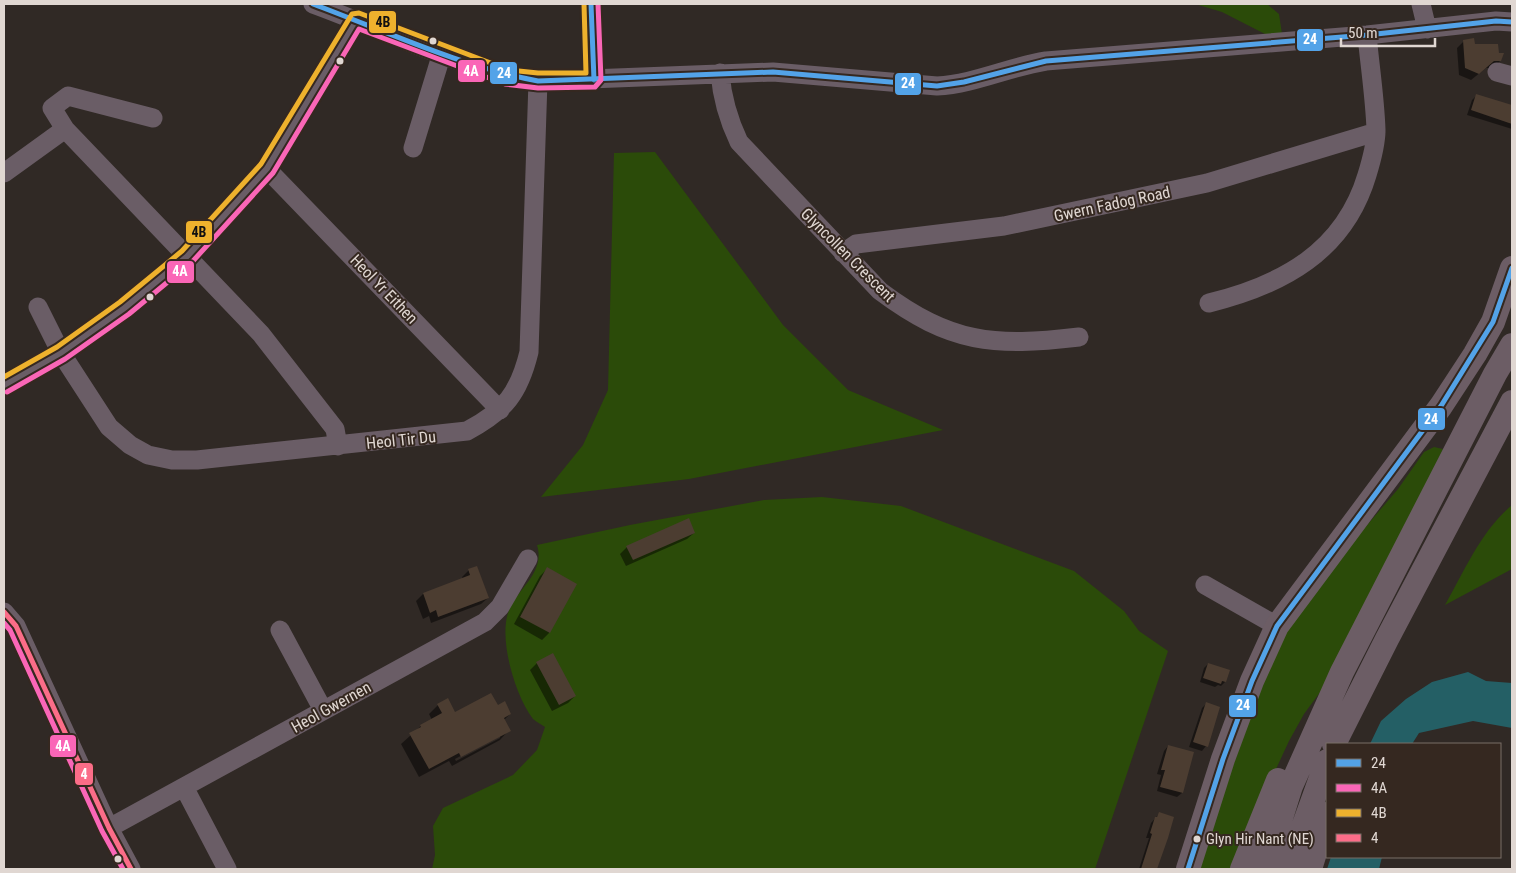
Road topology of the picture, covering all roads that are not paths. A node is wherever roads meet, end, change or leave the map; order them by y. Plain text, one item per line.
1 (313, 4) edge
2 (591, 4) edge
3 (1421, 4) edge
4 (356, 20) junction
5 (1512, 22) edge
6 (1427, 29) junction
7 (1368, 35) junction
8 (442, 53) junction
9 (720, 73) junction
10 (594, 80) junction
11 (538, 81) junction
12 (153, 118) dead end
13 (65, 129) junction
14 (1376, 132) junction
15 (414, 148) dead end
16 (267, 169) junction
17 (4, 173) edge
18 (844, 253) junction
19 (187, 256) junction
20 (1512, 268) edge
21 (1209, 303) dead end
22 (38, 306) dead end
23 (1079, 337) dead end
24 (1512, 345) edge
25 (61, 352) junction
26 (4, 385) edge
27 (1512, 402) edge
28 (500, 410) junction
29 (338, 446) junction
30 (528, 559) dead end
31 (1204, 585) dead end
32 (4, 612) edge
33 (1277, 626) junction
34 (280, 630) dead end
35 (1387, 639) junction
36 (1342, 672) junction
37 (323, 710) junction
38 (1335, 743) edge
39 (1351, 743) edge
40 (1326, 764) edge
41 (184, 787) junction
42 (1326, 817) edge
43 (109, 828) junction
44 (131, 869) edge
45 (227, 869) edge
46 (1188, 869) edge
47 (1242, 869) edge
48 (1265, 869) edge
49 (1288, 869) edge
50 (1310, 869) edge

1 - 4 street
2 - 10 street
3 - 6 street
4 - 8 street
4 - 16 street
5 - 6 street
6 - 7 street
7 - 9 street
7 - 14 street
8 - 11 street
8 - 15 street
9 - 10 street
9 - 18 street, Glyncollen Crescent
10 - 11 street
11 - 28 street, Heol Tir Du
12 - 13 street
13 - 17 street
13 - 19 street
14 - 18 street, Gwern Fadog Road
14 - 21 street
16 - 19 street
16 - 28 street, Heol Yr Eithen
18 - 23 street, Glyncollen Crescent
19 - 25 street
19 - 29 street
20 - 33 main road
22 - 25 street, Heol Tir Du
24 - 36 main road
25 - 26 street
25 - 29 street, Heol Tir Du
27 - 35 main road
28 - 29 street, Heol Tir Du
30 - 37 street, Heol Gwernen
31 - 33 street
32 - 43 street
33 - 46 main road
34 - 37 street
35 - 38 main road
35 - 39 main road
36 - 47 main road
36 - 48 main road
37 - 41 street, Heol Gwernen
40 - 49 main road
41 - 43 street, Heol Gwernen
41 - 45 street
42 - 50 main road
43 - 44 street

